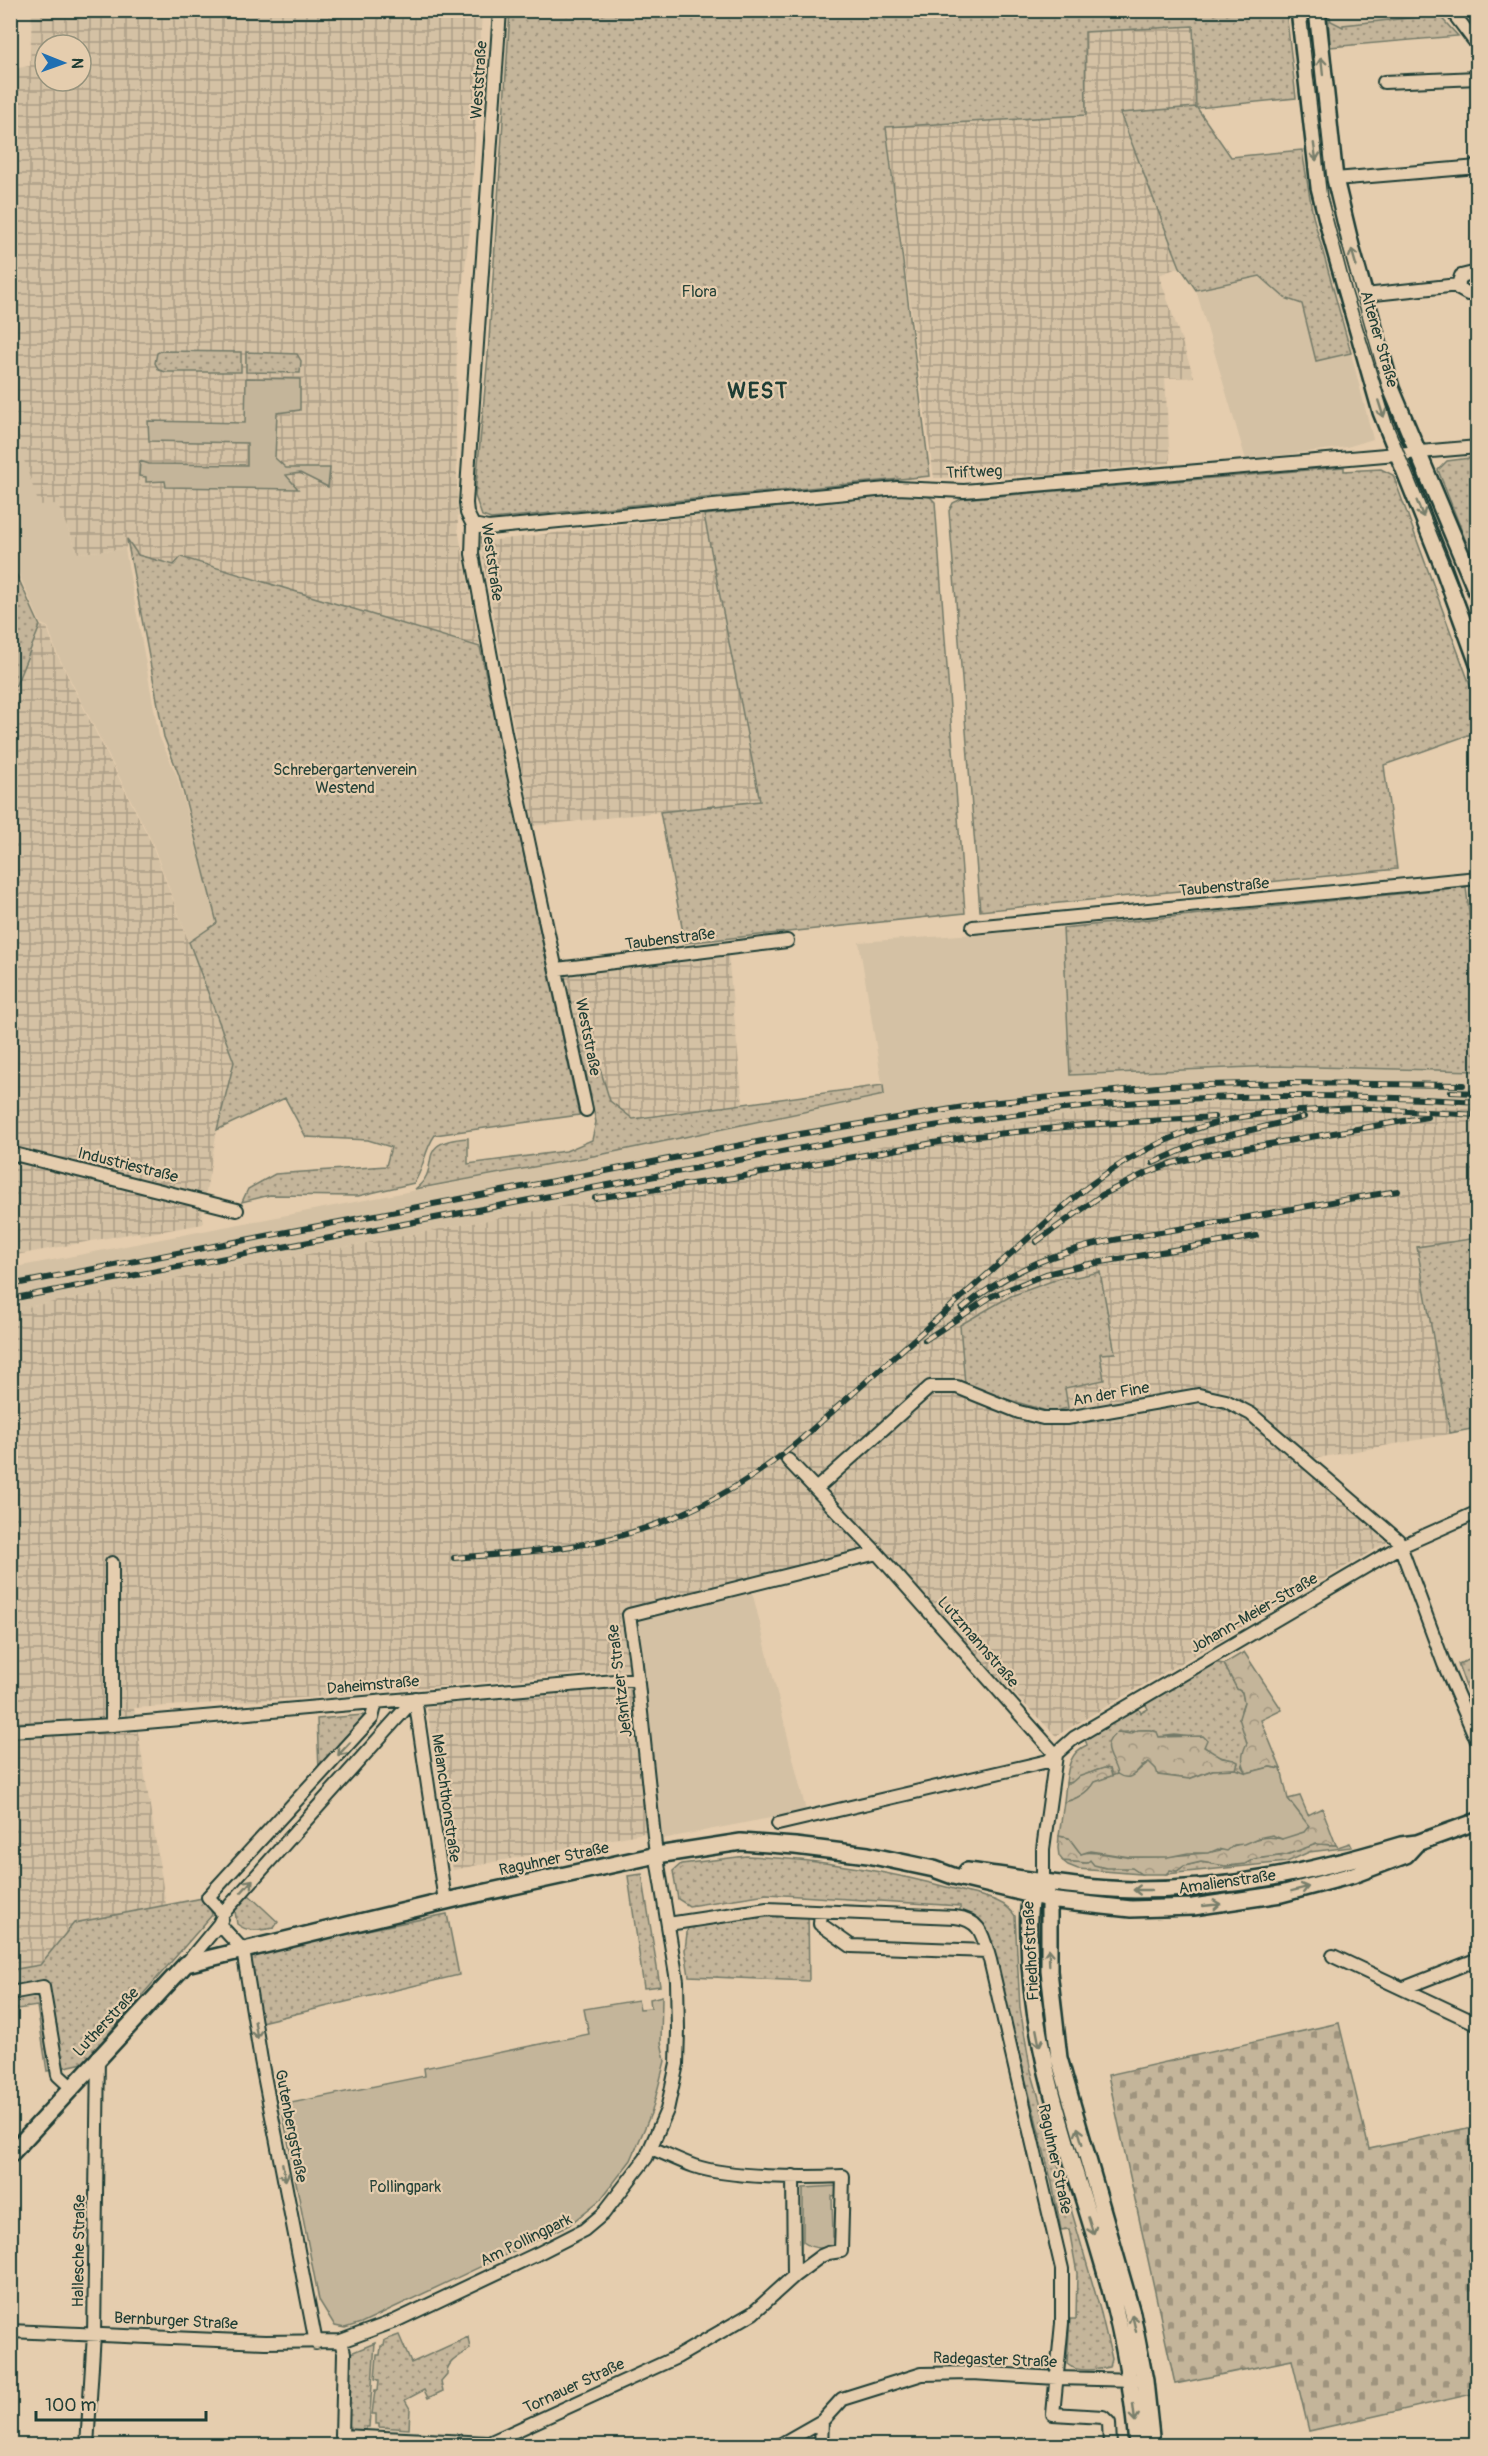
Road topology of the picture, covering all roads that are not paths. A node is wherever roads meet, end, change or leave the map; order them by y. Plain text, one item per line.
1 (500, 10) edge
2 (1299, 10) edge
3 (1317, 10) edge
4 (1451, 10) edge
5 (1478, 46) edge
6 (1478, 78) edge
7 (1384, 82) dead end
8 (1478, 167) edge
9 (1335, 179) junction
10 (1478, 274) edge
11 (1458, 285) junction
12 (1478, 291) edge
13 (1365, 295) junction
14 (1478, 447) edge
15 (1417, 453) junction
16 (1398, 455) junction
17 (473, 525) junction
18 (1478, 595) edge
19 (1478, 664) edge
20 (1478, 878) edge
21 (973, 927) dead end
22 (788, 941) dead end
23 (557, 969) junction
24 (586, 1110) dead end
25 (10, 1153) edge
26 (237, 1210) dead end
27 (788, 1460) dead end
28 (816, 1489) junction
29 (1478, 1512) edge
30 (1399, 1547) junction
31 (877, 1552) junction
32 (112, 1563) dead end
33 (638, 1679) junction
34 (415, 1698) junction
35 (376, 1701) junction
36 (112, 1725) junction
37 (10, 1731) edge
38 (1478, 1743) edge
39 (1056, 1755) junction
40 (1478, 1821) edge
41 (778, 1824) dead end
42 (1417, 1843) junction
43 (657, 1855) junction
44 (934, 1869) junction
45 (1043, 1881) junction
46 (1032, 1896) junction
47 (1049, 1900) junction
48 (445, 1901) junction
49 (225, 1911) junction
50 (821, 1911) junction
51 (219, 1924) junction
52 (668, 1924) junction
53 (243, 1950) junction
54 (987, 1951) junction
55 (1333, 1956) dead end
56 (1478, 1959) edge
57 (186, 1964) junction
58 (1404, 1988) junction
59 (10, 1993) edge
60 (1478, 2024) edge
61 (98, 2057) junction
62 (71, 2087) junction
63 (651, 2148) junction
64 (10, 2155) edge
65 (793, 2176) junction
66 (794, 2276) junction
67 (10, 2331) edge
68 (94, 2334) junction
69 (341, 2341) junction
70 (316, 2343) junction
71 (1057, 2378) junction
72 (1137, 2380) junction
73 (822, 2421) junction
74 (502, 2442) edge
75 (87, 2445) edge
76 (778, 2445) edge
77 (821, 2445) edge
78 (1110, 2445) edge
79 (1137, 2445) edge
80 (1152, 2445) edge

1 - 17 street, Weststraße
2 -> 16 main road, Altener Straße
9 -> 3 main road, Altener Straße
4 - 5 street
6 - 7 street
8 - 9 street
13 -> 9 main road, Altener Straße
10 - 11 street, Altener Straße
11 - 12 street, Altener Straße
11 - 13 street, Altener Straße
13 - 15 main road, Altener Straße
14 - 15 street, Triftweg
15 - 16 street, Triftweg
15 - 18 main road, Altener Straße
16 - 17 street, Triftweg
16 -> 19 main road, Altener Straße
17 - 23 street, Weststraße
20 - 21 street, Taubenstraße
22 - 23 street, Taubenstraße
23 - 24 street, Weststraße
25 - 26 street, Industriestraße
27 - 28 street, Lutzmannstraße
28 - 30 street, An der Fine
28 - 31 street, Lutzmannstraße
29 - 30 street, Johann-Meier-Straße
30 - 38 street, An der Fine
30 - 39 street, Johann-Meier-Straße
31 - 33 street, Jeßnitzer Straße
31 - 39 street, Lutzmannstraße
32 - 36 street
33 - 34 street, Daheimstraße
33 - 43 street, Jeßnitzer Straße
34 - 35 street, Daheimstraße
34 - 48 street, Melanchthonstraße
49 -> 34 street, Lutherstraße
35 - 36 street, Daheimstraße
35 -> 49 street
36 - 37 street, Daheimstraße
39 - 41 street
39 - 45 street
40 - 42 main road, Amalienstraße
42 -> 45 main road, Amalienstraße
47 -> 42 main road, Amalienstraße
43 - 44 main road, Raguhner Straße
43 - 48 main road, Raguhner Straße
43 - 52 street, Am Pollingpark
44 - 45 main road, Raguhner Straße
44 - 46 main road, Raguhner Straße
45 - 46 main road, Friedhofstraße
45 - 47 main road, Friedhofstraße
46 - 47 main road, Amalienstraße
46 -> 72 main road, Friedhofstraße
72 -> 47 main road, Friedhofstraße
48 - 53 main road, Raguhner Straße
49 - 51 street, Lutherstraße
50 - 52 street, Raguhner Straße
50 - 54 street, Raguhner Straße
50 - 54 street
51 - 53 street
51 - 57 street, Lutherstraße
52 - 63 street, Am Pollingpark
53 - 57 main road, Raguhner Straße
53 -> 70 street, Gutenbergstraße
54 - 71 street, Raguhner Straße
55 - 58 street
56 - 58 street
57 - 61 main road, Lutherstraße
58 - 60 street
59 - 62 street
61 - 62 main road, Lutherstraße
61 - 68 street, Hallesche Straße
62 - 64 main road, Lutherstraße
63 - 65 street, Tornauer Straße
63 - 69 street, Am Pollingpark
65 - 66 street
65 - 66 street, Tornauer Straße
66 - 74 street, Tornauer Straße
67 - 68 street, Bernburger Straße
68 - 70 street, Bernburger Straße
68 - 75 street, Hallesche Straße
69 - 70 street, Bernburger Straße
69 - 74 street, Tornauer Straße
71 - 72 street, Radegaster Straße
71 - 73 street, Radegaster Straße
71 - 78 street
72 -> 79 main road, Friedhofstraße
72 - 80 main road, Friedhofstraße
73 - 76 street, Radegaster Straße
73 - 77 street

